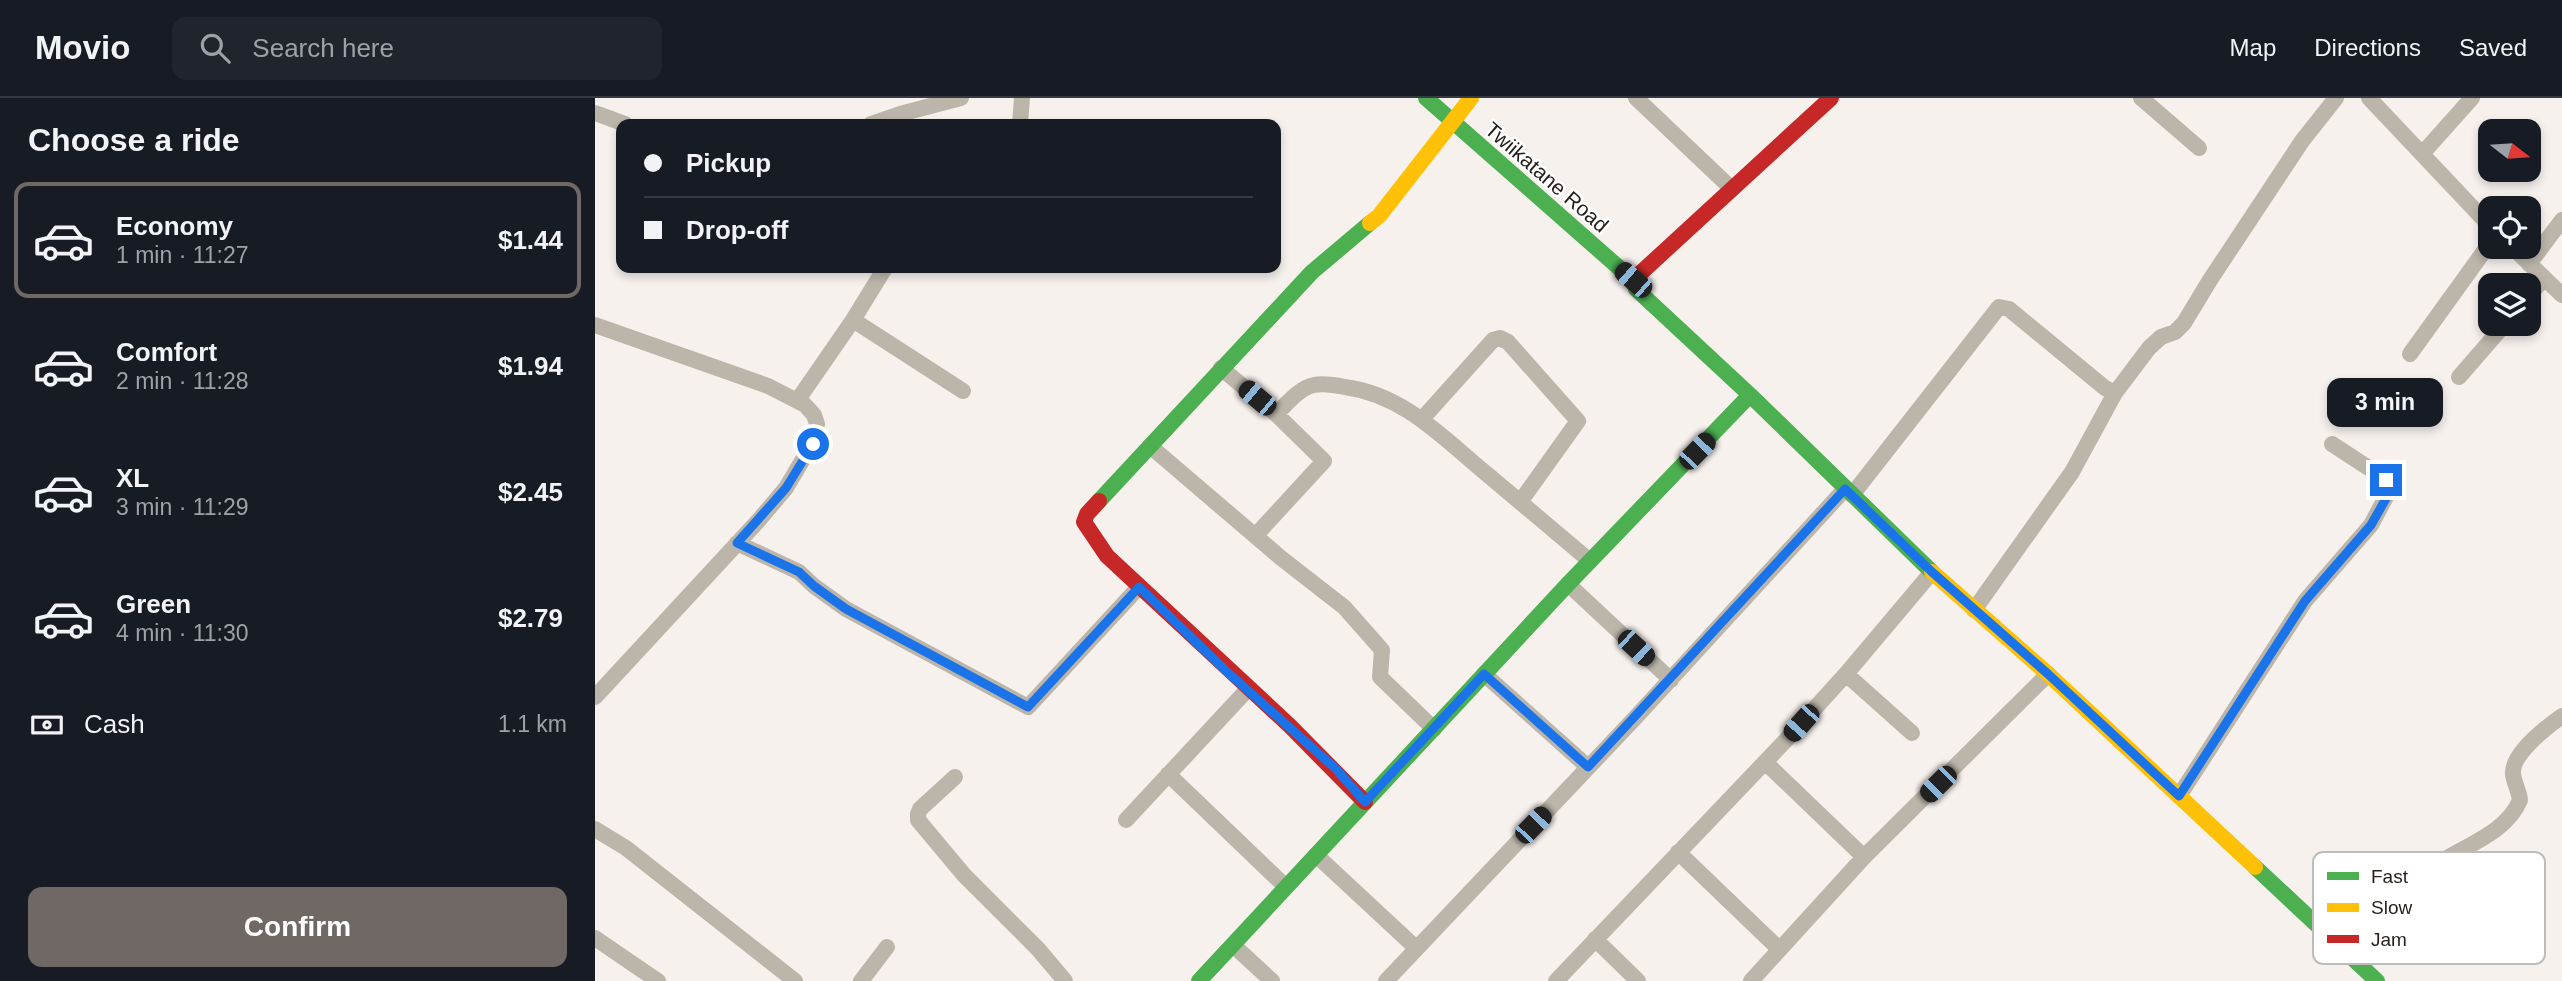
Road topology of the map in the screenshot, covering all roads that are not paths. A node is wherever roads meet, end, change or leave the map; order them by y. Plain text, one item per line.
1 (961, 98) edge
2 (1022, 98) edge
3 (1426, 98) edge
4 (1471, 98) edge
5 (1636, 98) edge
6 (1831, 98) edge
7 (2141, 98) edge
8 (2336, 98) edge
9 (2369, 98) edge
10 (2472, 98) edge
11 (595, 113) edge
12 (886, 119) edge
13 (1020, 119) edge
14 (616, 121) edge
15 (1453, 122) junction
16 (2199, 148) dead end
17 (2422, 154) junction
18 (1732, 189) junction
19 (2478, 213) edge
20 (2562, 220) edge
21 (2478, 259) edge
22 (2524, 259) edge
23 (2529, 264) junction
24 (882, 273) edge
25 (2544, 278) junction
26 (2541, 282) edge
27 (1635, 285) junction
28 (2562, 295) edge
29 (853, 320) junction
30 (595, 326) edge
31 (2495, 336) edge
32 (2410, 354) dead end
33 (1221, 368) junction
34 (2459, 377) dead end
35 (963, 391) dead end
36 (2115, 393) junction
37 (1750, 395) junction
38 (797, 401) junction
39 (1276, 414) junction
40 (1422, 419) junction
41 (2332, 444) dead end
42 (1150, 446) junction
43 (1848, 492) junction
44 (1520, 502) junction
45 (1256, 535) junction
46 (737, 543) junction
47 (1590, 561) junction
48 (1932, 572) junction
49 (1568, 584) junction
50 (1139, 587) junction
51 (1974, 610) junction
52 (1484, 674) junction
53 (1846, 674) junction
54 (2048, 674) junction
55 (1671, 680) junction
56 (1247, 690) junction
57 (595, 698) edge
58 (2562, 716) edge
59 (1434, 729) junction
60 (1912, 733) dead end
61 (1765, 762) junction
62 (1588, 767) junction
63 (1168, 774) junction
64 (955, 777) dead end
65 (2179, 796) junction
66 (1365, 802) junction
67 (1126, 820) dead end
68 (595, 828) edge
69 (1678, 852) junction
70 (2457, 852) edge
71 (1316, 855) junction
72 (1864, 857) junction
73 (1286, 887) junction
74 (2313, 922) edge
75 (595, 938) edge
76 (1595, 939) junction
77 (1233, 945) junction
78 (887, 947) dead end
79 (1416, 948) junction
80 (1779, 949) junction
81 (2358, 964) edge
82 (658, 981) edge
83 (795, 981) edge
84 (861, 981) edge
85 (1065, 981) edge
86 (1199, 981) edge
87 (1272, 981) edge
88 (1386, 981) edge
89 (1556, 981) edge
90 (1638, 981) edge
91 (1751, 981) edge
92 (2377, 981) edge

1 - 12 street
2 - 13 street
3 - 15 street, Twiikatane Road
4 - 15 street
5 - 18 street
6 - 18 street
7 - 16 street
8 - 36 street
9 - 17 street
10 - 17 street
11 - 14 street
15 - 27 street, Twiikatane Road
15 - 33 street
17 - 19 street
18 - 27 street
20 - 23 street
21 - 32 street
22 - 23 street
23 - 25 street
24 - 29 street
25 - 26 street
25 - 28 street
27 - 37 street, Twiikatane Road
29 - 35 street
29 - 38 street
30 - 38 street
31 - 34 street
33 - 39 street
33 - 42 street
36 - 43 street
36 - 51 street
37 - 43 street, Twiikatane Road
37 - 47 street
38 - 46 street
39 - 40 street
39 - 45 street
40 - 44 street
40 - 44 street
41 - 65 street
42 - 45 street
42 - 50 street
43 - 48 street, Twiikatane Road
43 - 55 street
44 - 47 street
45 - 59 street
46 - 50 street
46 - 57 street
47 - 49 street
48 - 51 street, Twiikatane Road
48 - 53 street
49 - 52 street
49 - 55 street
50 - 56 street
51 - 54 street, Twiikatane Road
52 - 59 street
52 - 62 street
53 - 60 street
53 - 61 street
54 - 65 street, Twiikatane Road
54 - 72 street
55 - 62 street
56 - 63 street
56 - 66 street
58 - 70 street
59 - 66 street
61 - 69 street
61 - 72 street
62 - 79 street
63 - 67 street
63 - 73 street
64 - 85 street
65 - 74 street, Twiikatane Road
66 - 71 street
68 - 83 street
69 - 76 street
69 - 80 street
71 - 73 street
71 - 79 street
72 - 80 street
73 - 77 street
75 - 82 street
76 - 89 street
76 - 90 street
77 - 86 street
77 - 87 street
78 - 84 street
79 - 88 street
80 - 91 street
81 - 92 street, Twiikatane Road

